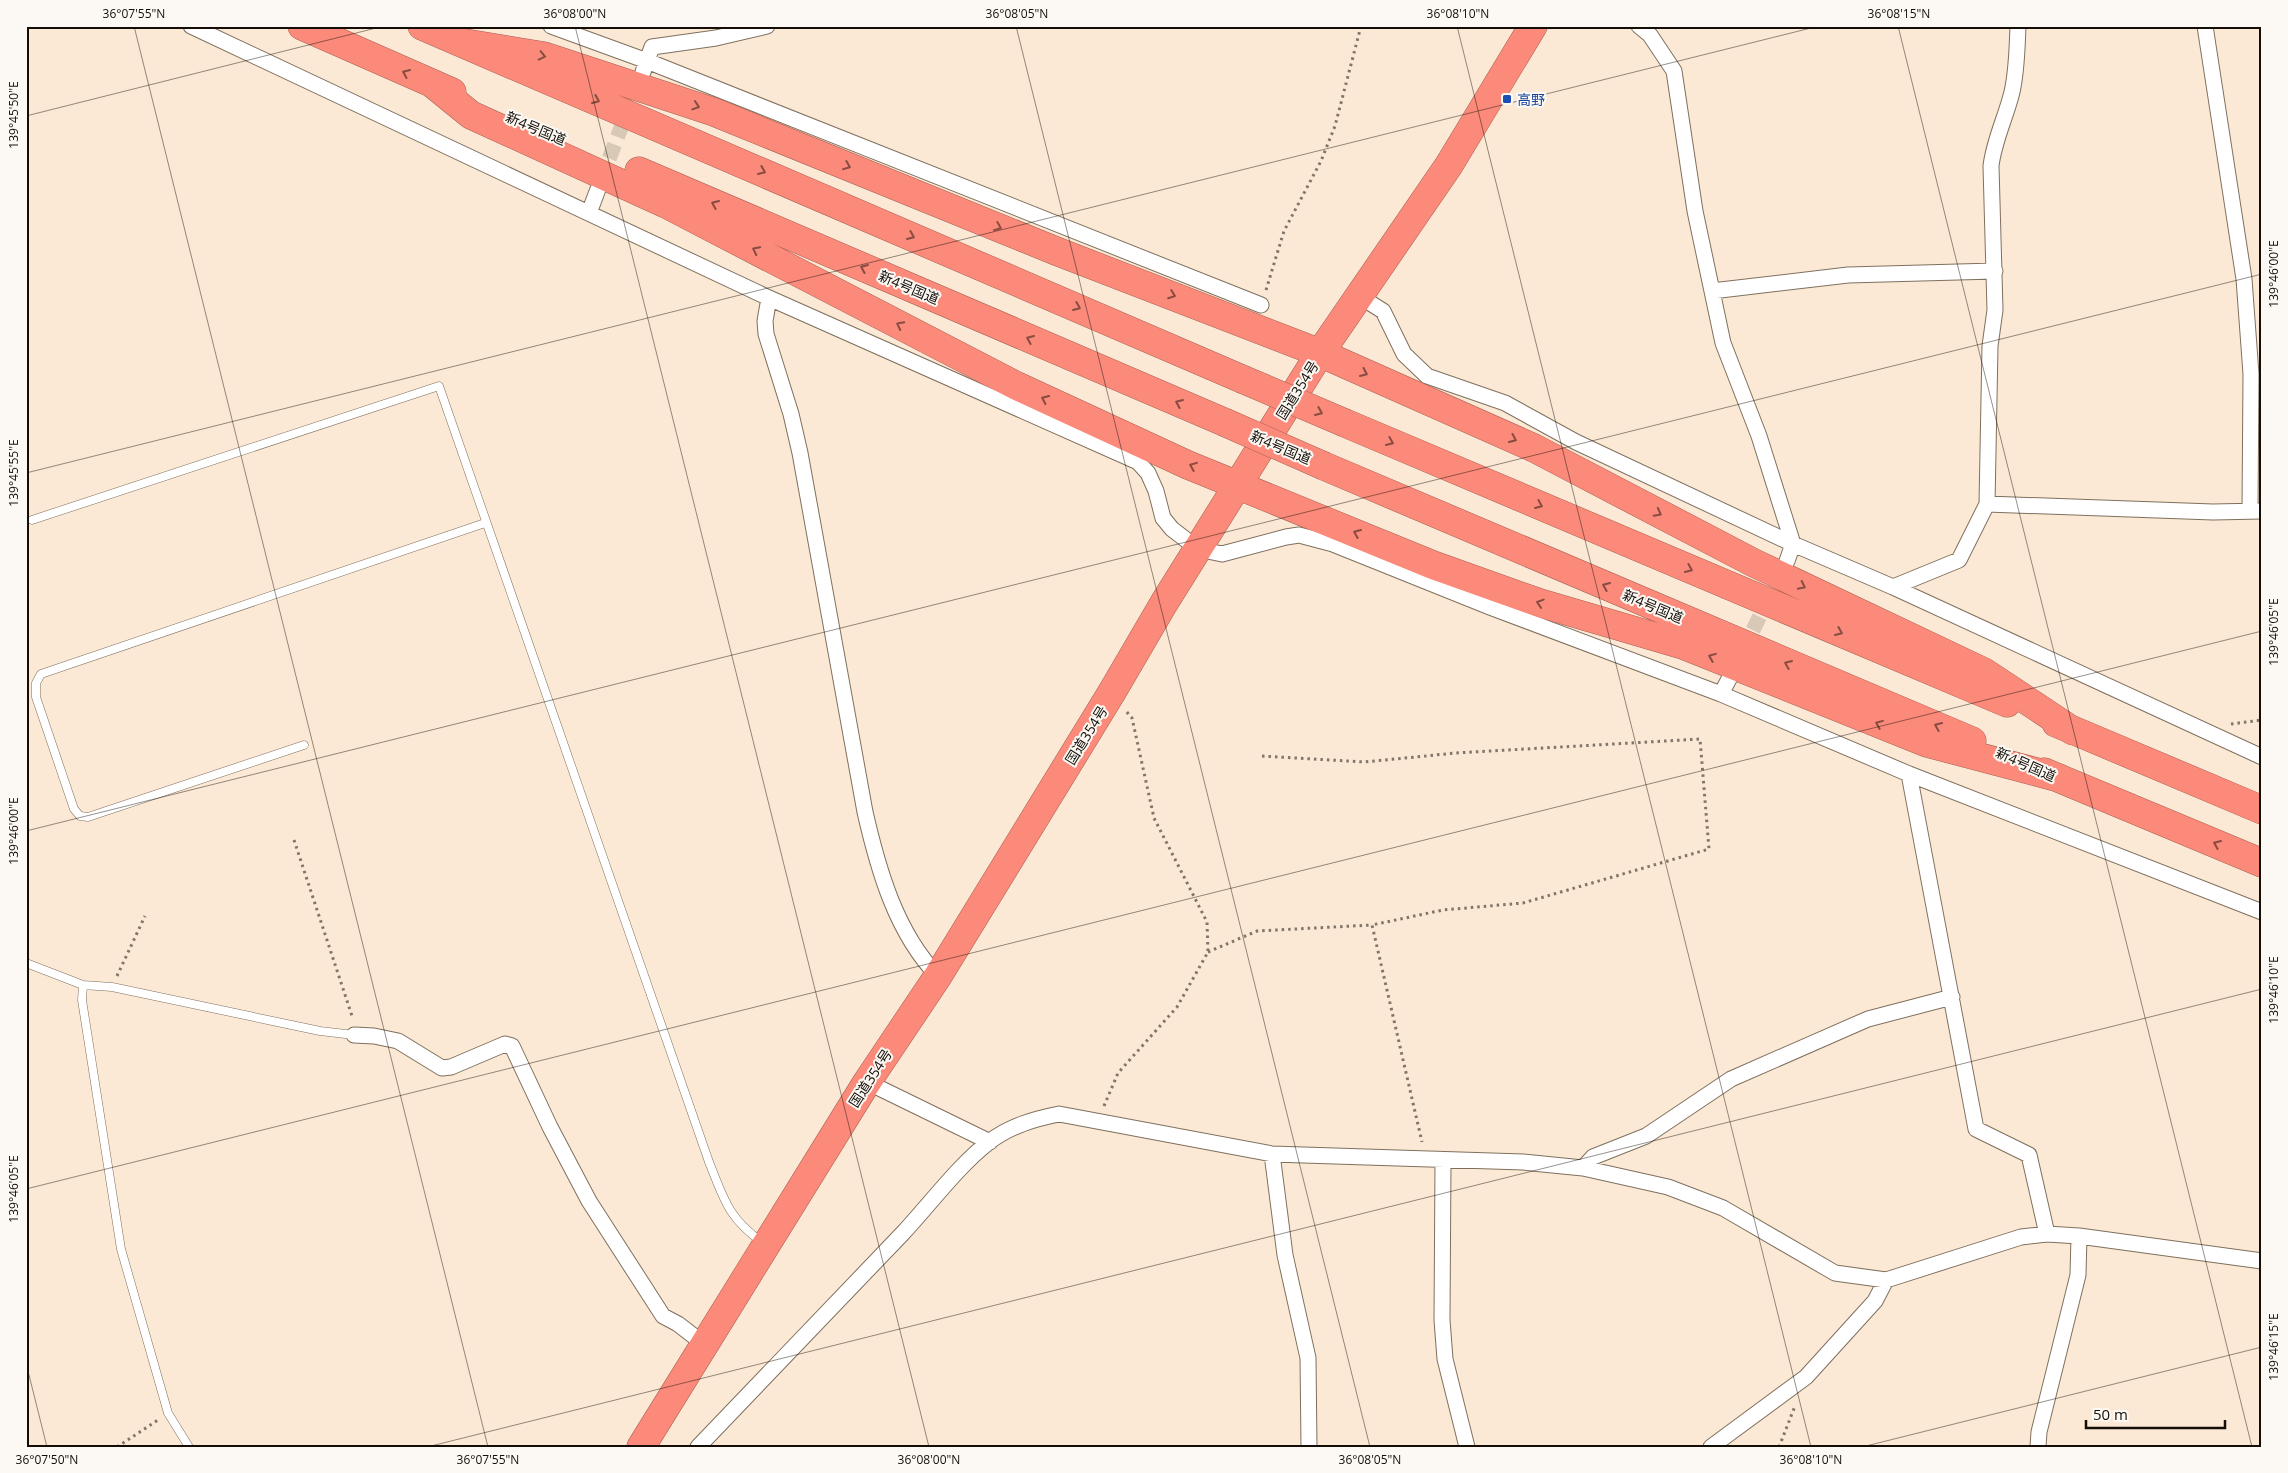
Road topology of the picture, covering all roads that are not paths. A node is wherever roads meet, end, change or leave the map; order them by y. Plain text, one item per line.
1 (191, 26) edge
2 (302, 26) edge
3 (422, 26) edge
4 (551, 26) edge
5 (767, 26) edge
6 (1533, 26) edge
7 (1639, 26) edge
8 (2018, 26) edge
9 (2205, 26) edge
10 (459, 42) junction
11 (645, 67) junction
12 (434, 85) junction
13 (598, 189) tunnel mouth
14 (589, 213) junction
15 (1995, 271) junction
16 (1712, 291) junction
17 (1359, 296) junction
18 (769, 298) junction
19 (1261, 304) road end
20 (1320, 353) junction
21 (1238, 484) junction
22 (1987, 504) junction
23 (2256, 511) edge
24 (32, 520) dead end
25 (485, 523) junction
26 (1793, 544) junction
27 (1198, 548) junction
28 (1787, 561) dead end
29 (1893, 587) junction
30 (1729, 679) dead end
31 (1721, 694) junction
32 (2073, 731) junction
33 (304, 745) dead end
34 (2262, 757) edge
35 (1909, 774) junction
36 (2060, 778) junction
37 (2262, 810) edge
38 (2262, 863) edge
39 (2262, 912) edge
40 (26, 963) edge
41 (938, 976) junction
42 (83, 985) junction
43 (1952, 997) junction
44 (354, 1034) joint
45 (868, 1082) junction
46 (990, 1142) junction
47 (1272, 1154) junction
48 (1443, 1160) junction
49 (1583, 1168) junction
50 (2047, 1234) junction
51 (2079, 1236) junction
52 (766, 1245) junction
53 (2262, 1261) edge
54 (1886, 1280) junction
55 (704, 1344) junction
56 (189, 1447) edge
57 (641, 1447) edge
58 (698, 1447) edge
59 (1309, 1447) edge
60 (1467, 1447) edge
61 (1712, 1447) edge
62 (2038, 1447) edge

1 - 14 street
12 -> 2 highway, 新4号国道
3 - 10 highway
4 - 11 street
5 - 11 street
6 - 17 highway, 国道354号
7 - 16 street
8 - 15 street
9 - 23 street
10 -> 20 highway
10 -> 32 highway, bridge
11 - 19 street
21 -> 12 highway
36 -> 12 highway, 新4号国道, bridge
13 - 14 street
14 - 18 street
15 - 16 street
15 - 22 street
16 - 26 street
17 - 20 highway, 国道354号
17 - 26 street
18 - 27 street
18 - 41 street
20 - 21 highway, 国道354号
20 -> 32 highway
21 - 27 highway, 国道354号
36 -> 21 highway
22 - 23 street
22 - 29 street
24 - 25 lane
25 - 33 lane
25 - 52 lane
26 - 28 street
26 - 29 street
27 - 31 street
27 - 41 highway, 国道354号
29 - 34 street
30 - 31 street
31 - 35 street
32 - 37 highway
35 - 39 street
35 - 43 street
38 -> 36 highway, 新4号国道
40 - 42 lane
41 - 45 highway, 国道354号
42 - 44 lane
42 - 56 lane
43 - 49 street
43 - 50 street
44 - 55 street
45 - 46 street
45 - 52 highway, 国道354号
46 - 47 street
46 - 58 street
47 - 48 street
47 - 59 street
48 - 49 street
48 - 60 street
49 - 54 street
50 - 51 street
50 - 54 street
51 - 53 street
51 - 62 street
52 - 55 highway, 国道354号
54 - 61 street
55 - 57 highway, 国道354号

